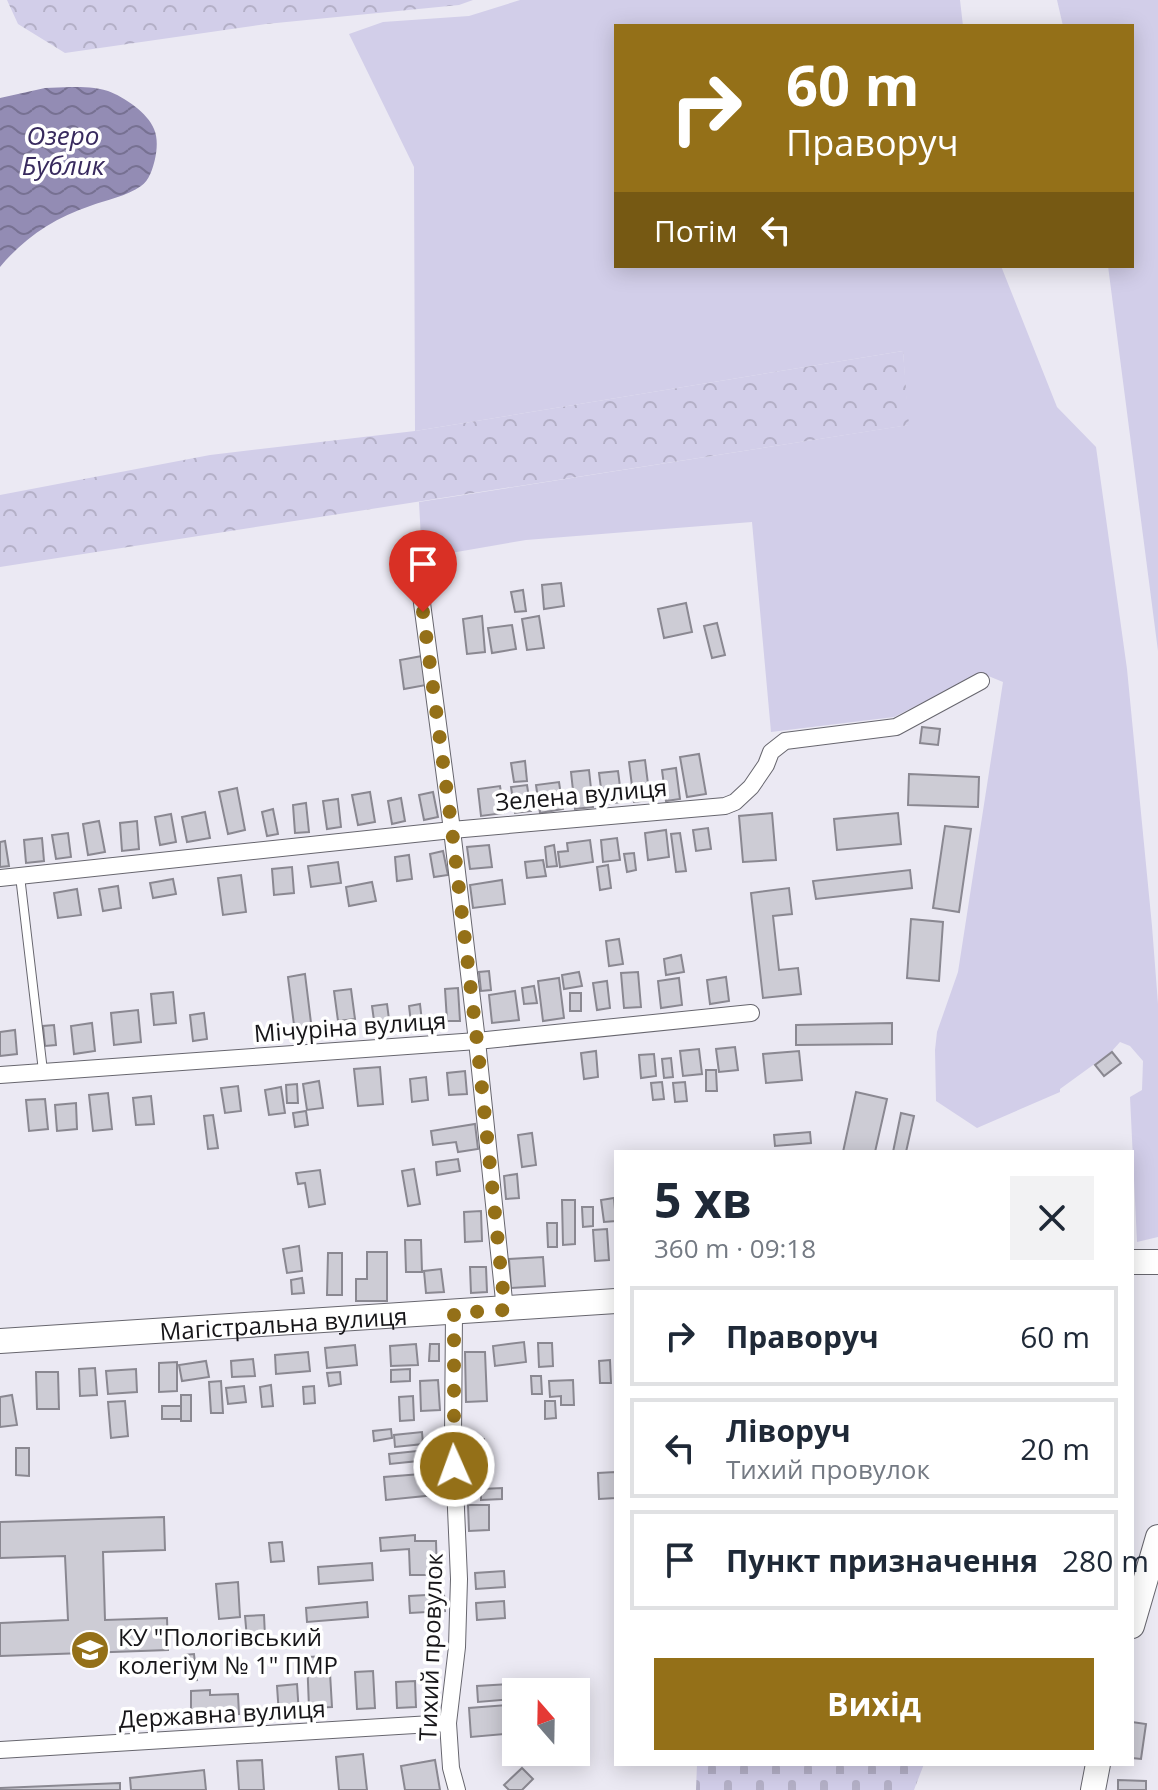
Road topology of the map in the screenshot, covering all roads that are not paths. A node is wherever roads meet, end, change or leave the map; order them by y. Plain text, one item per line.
1 (415, 550) dead end
2 (981, 681) dead end
3 (452, 830) junction
4 (20, 876) junction
5 (0, 878) edge
6 (751, 1013) dead end
7 (477, 1041) junction
8 (43, 1072) junction
9 (0, 1075) edge
10 (1134, 1262) edge
11 (1158, 1262) edge
12 (614, 1301) edge
13 (505, 1310) junction
14 (454, 1313) junction
15 (0, 1341) edge
16 (1158, 1537) edge
17 (1134, 1619) edge
18 (448, 1723) junction
19 (0, 1750) edge
20 (1098, 1766) edge
21 (457, 1790) edge
22 (1093, 1790) edge

1 - 3 street
2 - 3 street, Зелена вулиця
3 - 4 street, Зелена вулиця
3 - 7 street
4 - 5 street, Зелена вулиця
4 - 8 lane
6 - 7 street, Мічуріна вулиця
7 - 8 street, Мічуріна вулиця
7 - 13 street
8 - 9 street, Мічуріна вулиця
10 - 11 main road
12 - 13 main road, Магістральна вулиця
13 - 14 main road, Магістральна вулиця
14 - 15 main road, Магістральна вулиця
14 - 18 street, Тихий провулок
16 - 17 main road
18 - 19 street, Державна вулиця
18 - 21 street, Тихий провулок
20 - 22 main road

